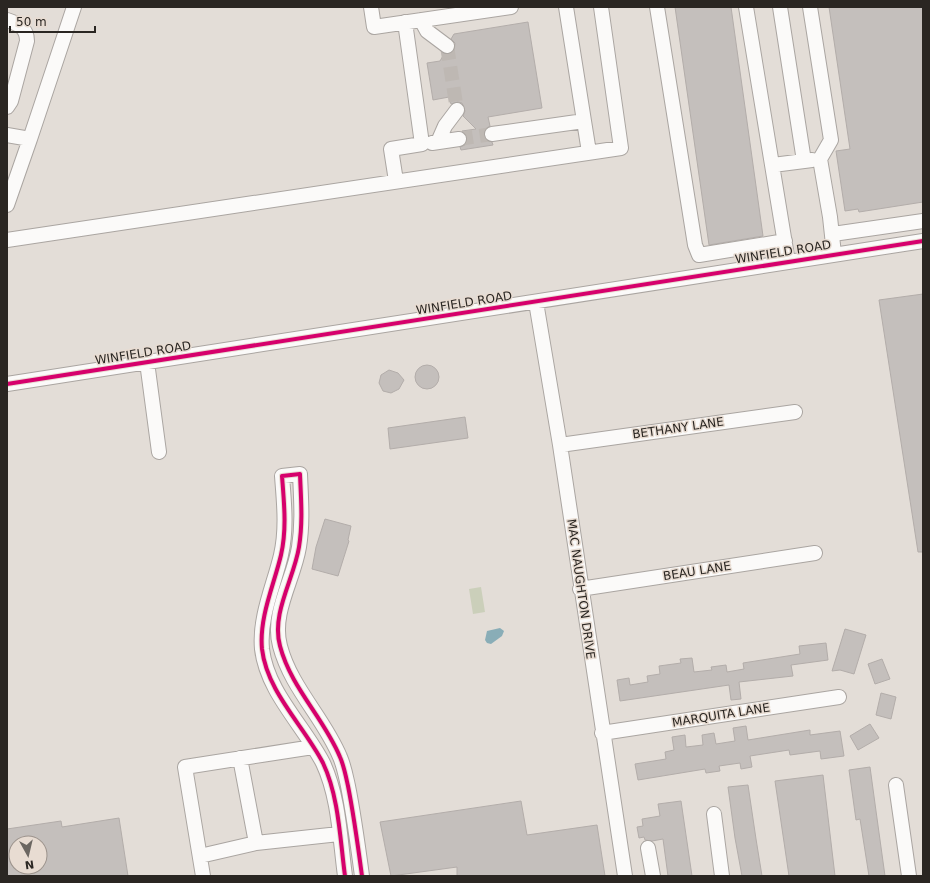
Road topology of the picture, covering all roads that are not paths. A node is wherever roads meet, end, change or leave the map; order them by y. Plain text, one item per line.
1 (371, 7) edge
2 (511, 7) edge
3 (566, 7) edge
4 (601, 7) edge
5 (657, 7) edge
6 (746, 7) edge
7 (780, 7) edge
8 (810, 7) edge
9 (70, 8) edge
10 (7, 20) edge
11 (421, 20) junction
12 (405, 22) junction
13 (447, 46) tunnel mouth
14 (7, 107) edge
15 (457, 110) dead end
16 (584, 121) junction
17 (492, 134) tunnel mouth
18 (7, 135) edge
19 (30, 139) junction
20 (459, 139) tunnel mouth
21 (438, 142) junction
22 (422, 144) junction
23 (590, 152) junction
24 (820, 158) junction
25 (804, 161) junction
26 (773, 165) junction
27 (396, 181) junction
28 (7, 205) edge
29 (923, 221) edge
30 (833, 234) junction
31 (7, 240) edge
32 (785, 241) junction
33 (923, 241) edge
34 (834, 254) junction
35 (699, 255) junction
36 (788, 262) junction
37 (702, 276) junction
38 (536, 302) junction
39 (147, 362) junction
40 (7, 384) edge
41 (795, 412) dead end
42 (560, 445) junction
43 (160, 452) dead end
44 (815, 553) dead end
45 (580, 589) junction
46 (279, 646) junction
47 (262, 649) junction
48 (839, 697) dead end
49 (602, 733) junction
50 (313, 747) junction
51 (240, 758) junction
52 (347, 785) junction
53 (896, 785) dead end
54 (331, 788) junction
55 (714, 814) dead end
56 (339, 834) junction
57 (256, 843) junction
58 (648, 848) dead end
59 (200, 856) junction
60 (203, 876) edge
61 (344, 876) edge
62 (362, 876) edge
63 (625, 876) edge
64 (653, 876) edge
65 (722, 876) edge
66 (909, 876) edge

1 - 12 street
2 - 11 street
3 - 16 street
4 - 23 street
5 - 35 street
6 - 26 street
7 - 25 street
8 - 24 street
9 - 19 street
10 - 14 street
11 - 12 street
11 - 13 street
12 - 22 street
15 - 21 street
16 - 17 street
16 - 23 street
18 - 19 street
19 - 28 street
20 - 21 street
21 - 22 street
22 - 27 street
23 - 27 street
24 - 25 street
24 - 30 street
25 - 26 street
26 - 32 street
27 - 31 street
29 - 30 street
30 - 34 street
32 - 35 street
32 - 36 street
33 - 34 street, WINFIELD ROAD
34 - 36 street, WINFIELD ROAD
35 - 37 street
36 - 37 street, WINFIELD ROAD
37 - 38 street, WINFIELD ROAD
38 - 39 street, WINFIELD ROAD
38 - 42 street, MAC NAUGHTON DRIVE
39 - 40 street, WINFIELD ROAD
39 - 43 street
41 - 42 street, BETHANY LANE
42 - 45 street, MAC NAUGHTON DRIVE
44 - 45 street, BEAU LANE
45 - 49 street, MAC NAUGHTON DRIVE
46 - 47 street
46 - 47 street
46 - 52 street
47 - 50 street
48 - 49 street, MARQUITA LANE
49 - 63 street, MAC NAUGHTON DRIVE
50 - 51 street
50 - 54 street
51 - 57 street
51 - 59 street
52 - 54 street
52 - 62 street
53 - 66 street
54 - 56 street
55 - 65 street
56 - 57 street
56 - 61 street
57 - 59 street
58 - 64 street
59 - 60 street

